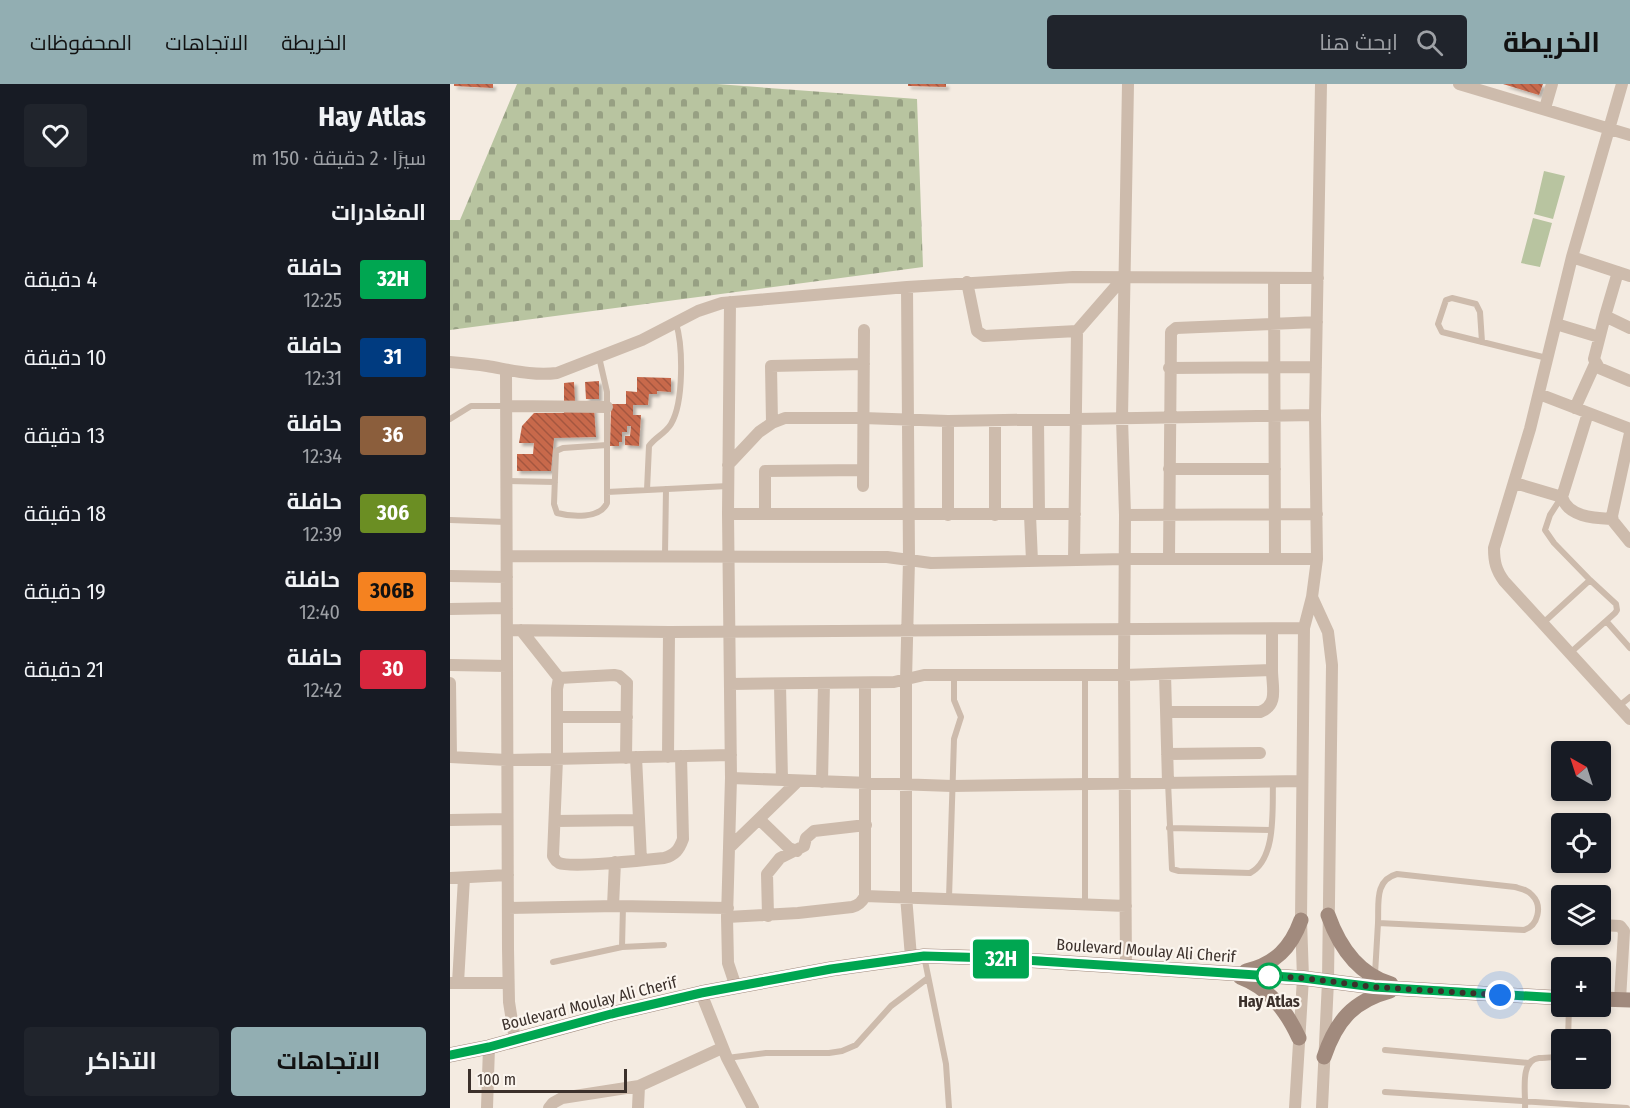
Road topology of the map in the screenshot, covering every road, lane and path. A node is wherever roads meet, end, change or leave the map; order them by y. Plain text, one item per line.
1 (1128, 84) edge
2 (1321, 84) edge
3 (1459, 84) edge
4 (1552, 84) edge
5 (1622, 84) edge
6 (1545, 108) junction
7 (1610, 129) junction
8 (1630, 135) edge
9 (1572, 257) junction
10 (1624, 274) edge
11 (1124, 278) junction
12 (1274, 278) junction
13 (1318, 278) junction
14 (967, 282) junction
15 (907, 287) junction
16 (730, 302) junction
17 (1605, 316) junction
18 (676, 322) junction
19 (1317, 322) junction
20 (1274, 323) junction
21 (1556, 324) junction
22 (1630, 328) edge
23 (864, 330) dead end
24 (1077, 331) junction
25 (1599, 338) junction
26 (1482, 342) junction
27 (599, 357) junction
28 (1547, 358) junction
29 (450, 362) edge
30 (864, 364) junction
31 (1595, 364) junction
32 (1169, 368) junction
33 (1274, 368) junction
34 (1316, 368) junction
35 (506, 370) junction
36 (1630, 381) edge
37 (1539, 394) junction
38 (507, 406) junction
39 (607, 407) junction
40 (1575, 408) junction
41 (1588, 413) junction
42 (1315, 415) junction
43 (1275, 416) junction
44 (863, 418) junction
45 (1122, 418) junction
46 (450, 419) edge
47 (907, 419) junction
48 (1076, 419) junction
49 (1169, 419) junction
50 (1038, 420) junction
51 (948, 421) junction
52 (995, 421) junction
53 (772, 423) junction
54 (1630, 431) edge
55 (607, 445) junction
56 (728, 465) junction
57 (1169, 469) junction
58 (1275, 469) junction
59 (863, 470) junction
60 (507, 482) junction
61 (555, 482) junction
62 (1515, 483) junction
63 (728, 486) junction
64 (863, 486) dead end
65 (666, 489) junction
66 (647, 490) junction
67 (607, 492) junction
68 (1562, 497) junction
69 (908, 513) junction
70 (728, 514) junction
71 (765, 514) junction
72 (1035, 514) junction
73 (1075, 514) junction
74 (1275, 514) junction
75 (1317, 514) junction
76 (948, 515) junction
77 (995, 515) junction
78 (1125, 515) junction
79 (1169, 515) junction
80 (1612, 519) junction
81 (450, 520) edge
82 (507, 522) junction
83 (1630, 542) edge
84 (665, 555) junction
85 (729, 555) junction
86 (508, 556) junction
87 (1169, 558) junction
88 (1275, 558) junction
89 (1125, 559) junction
90 (1317, 559) junction
91 (909, 560) junction
92 (1074, 560) junction
93 (1032, 561) junction
94 (450, 576) edge
95 (507, 577) junction
96 (1590, 580) junction
97 (1312, 597) junction
98 (507, 608) junction
99 (450, 609) edge
100 (1607, 622) junction
101 (1542, 624) junction
102 (1304, 628) junction
103 (1124, 629) junction
104 (507, 630) junction
105 (521, 630) junction
106 (908, 630) junction
107 (1272, 630) junction
108 (728, 631) junction
109 (669, 632) junction
110 (1630, 648) edge
111 (1569, 654) junction
112 (450, 665) edge
113 (507, 666) junction
114 (1272, 670) junction
115 (1165, 674) junction
116 (954, 675) junction
117 (1085, 675) junction
118 (1124, 675) junction
119 (559, 678) junction
120 (906, 680) junction
121 (450, 683) edge
122 (824, 683) junction
123 (865, 683) junction
124 (730, 684) junction
125 (780, 684) junction
126 (1630, 697) edge
127 (1619, 706) junction
128 (1168, 712) junction
129 (557, 717) junction
130 (627, 717) junction
131 (1630, 718) edge
132 (1260, 753) dead end
133 (1167, 754) junction
134 (731, 755) junction
135 (674, 756) junction
136 (451, 757) edge
137 (631, 757) junction
138 (557, 759) junction
139 (507, 760) junction
140 (731, 778) junction
141 (782, 780) junction
142 (798, 781) junction
143 (1302, 781) junction
144 (822, 782) junction
145 (1273, 782) junction
146 (1168, 783) junction
147 (866, 784) junction
148 (1084, 784) junction
149 (1125, 784) junction
150 (906, 785) junction
151 (952, 786) junction
152 (507, 819) junction
153 (759, 819) junction
154 (450, 820) edge
155 (639, 820) junction
156 (555, 821) junction
157 (866, 825) junction
158 (1170, 828) junction
159 (1270, 830) junction
160 (729, 848) junction
161 (797, 851) junction
162 (641, 860) junction
163 (615, 862) junction
164 (508, 875) junction
165 (450, 878) edge
166 (464, 878) junction
167 (865, 896) junction
168 (906, 896) junction
169 (949, 898) junction
170 (1085, 905) junction
171 (618, 906) junction
172 (1126, 906) junction
173 (508, 908) junction
174 (728, 913) junction
175 (1328, 915) junction
176 (768, 916) junction
177 (1301, 920) junction
178 (1378, 923) junction
179 (1611, 926) edge
180 (664, 945) dead end
181 (622, 947) junction
182 (917, 956) junction
183 (553, 962) dead end
184 (1126, 967) junction
185 (1231, 974) junction
186 (928, 978) junction
187 (1303, 978) junction
188 (1328, 981) junction
189 (1374, 982) junction
190 (454, 983) edge
191 (508, 983) junction
192 (736, 987) junction
193 (1411, 988) junction
194 (701, 993) junction
195 (1551, 997) edge
196 (1625, 1000) edge
197 (1299, 1038) junction
198 (515, 1040) junction
199 (489, 1047) junction
200 (1385, 1050) dead end
201 (724, 1053) junction
202 (450, 1055) edge
203 (1324, 1057) junction
204 (1551, 1058) edge
205 (1529, 1063) junction
206 (639, 1086) junction
207 (1385, 1092) dead end
208 (1526, 1104) edge
209 (488, 1108) edge
210 (549, 1108) edge
211 (638, 1108) edge
212 (753, 1108) edge
213 (949, 1108) edge
214 (1295, 1108) edge
215 (1322, 1108) edge
216 (1627, 1108) edge

1 - 11 street
2 - 13 street
3 - 6 street
4 - 6 street
5 - 7 street
6 - 7 street
7 - 8 street
7 - 9 street
9 - 10 street
9 - 21 street
10 - 17 street
11 - 12 street
11 - 14 street
11 - 24 street
11 - 45 street
12 - 13 street
12 - 20 street
13 - 19 street
14 - 15 street
14 - 24 street
15 - 16 street
15 - 47 street
16 - 18 street
16 - 56 street
17 - 22 street
17 - 25 street
18 - 27 street
18 - 66 lane
19 - 20 street
19 - 34 street
20 - 32 street
20 - 33 street
21 - 25 street
21 - 28 street
23 - 30 street
24 - 48 street
25 - 31 street
26 - 26 lane
26 - 28 lane
27 - 35 street
27 - 39 lane
28 - 37 street
29 - 35 street
30 - 44 street
30 - 53 street
31 - 36 street
31 - 40 street
32 - 33 street
32 - 49 street
33 - 34 street
33 - 43 street
34 - 42 street
35 - 38 street
37 - 40 street
37 - 62 street
38 - 39 street
38 - 46 lane
38 - 60 street
39 - 55 lane
40 - 41 street
41 - 54 street
41 - 68 street
42 - 43 street
42 - 75 street
43 - 49 street
43 - 58 street
44 - 47 street
44 - 53 street
44 - 59 street
45 - 48 street
45 - 49 street
45 - 78 street
47 - 51 street
47 - 69 street
48 - 50 street
48 - 73 street
49 - 57 street
50 - 52 street
50 - 72 street
51 - 52 street
51 - 76 street
52 - 77 street
53 - 56 street
54 - 80 street
55 - 61 lane
55 - 67 lane
56 - 63 street
57 - 58 street
57 - 79 street
58 - 74 street
59 - 64 street
59 - 71 street
60 - 61 lane
60 - 82 street
61 - 67 lane
62 - 68 street
62 - 101 street
63 - 65 lane
63 - 70 street
65 - 66 lane
65 - 84 lane
66 - 67 lane
68 - 80 street
68 - 96 lane
69 - 71 street
69 - 76 street
69 - 91 street
70 - 71 street
70 - 85 street
72 - 73 street
72 - 77 street
72 - 93 street
73 - 92 street
74 - 75 street
74 - 79 street
74 - 88 street
75 - 90 street
76 - 77 street
78 - 79 street
78 - 89 street
79 - 87 street
80 - 83 street
81 - 82 lane
82 - 86 street
84 - 85 street
84 - 86 street
85 - 91 street
85 - 108 street
86 - 95 street
87 - 88 street
87 - 89 street
88 - 90 street
89 - 92 street
89 - 103 street
90 - 97 street
91 - 93 street
91 - 106 street
92 - 93 street
94 - 95 street
95 - 98 street
96 - 100 lane
96 - 101 lane
97 - 102 street
97 - 175 street
98 - 99 street
98 - 104 street
100 - 110 lane
100 - 111 lane
101 - 111 street
102 - 107 street
102 - 143 street
103 - 106 street
103 - 107 street
103 - 118 street
104 - 105 street
104 - 113 street
105 - 109 street
105 - 119 street
106 - 108 street
106 - 120 street
107 - 114 street
108 - 109 street
108 - 124 street
109 - 135 street
111 - 127 street
112 - 113 street
113 - 139 street
114 - 115 street
114 - 128 street
115 - 118 street
115 - 128 street
116 - 117 street
116 - 120 street
116 - 151 lane
117 - 118 street
117 - 148 lane
118 - 149 street
119 - 129 street
119 - 130 street
120 - 123 street
120 - 150 street
121 - 136 street
122 - 123 street
122 - 125 street
122 - 144 street
123 - 147 street
124 - 125 street
124 - 134 street
125 - 141 street
126 - 127 lane
127 - 131 street
128 - 133 street
129 - 130 street
129 - 138 street
130 - 137 street
132 - 133 street
133 - 146 street
134 - 135 street
134 - 140 street
135 - 137 street
135 - 162 street
136 - 139 street
137 - 138 street
137 - 155 street
138 - 139 street
138 - 156 street
139 - 152 street
140 - 141 street
140 - 160 street
141 - 142 street
142 - 144 street
142 - 153 street
143 - 145 street
143 - 177 street
144 - 147 street
145 - 146 street
145 - 159 lane
146 - 149 street
146 - 158 lane
147 - 150 street
147 - 157 street
148 - 149 street
148 - 151 street
148 - 170 lane
149 - 172 street
150 - 151 street
150 - 168 street
151 - 169 lane
152 - 154 street
152 - 164 street
153 - 160 street
153 - 161 street
155 - 156 street
155 - 162 street
156 - 163 street
157 - 161 street
157 - 167 street
158 - 159 lane
158 - 159 lane
160 - 174 street
161 - 176 street
162 - 163 street
163 - 171 street
164 - 166 street
164 - 173 street
165 - 166 street
166 - 190 street
167 - 168 street
167 - 176 street
168 - 169 street
168 - 182 street
169 - 170 street
170 - 172 street
171 - 173 street
171 - 174 street
171 - 181 lane
172 - 184 street
173 - 191 street
174 - 176 street
174 - 192 street
175 - 188 street
175 - 189 main road
177 - 185 main road
177 - 187 street
178 - 178 lane
178 - 189 lane
179 - 196 street
180 - 181 lane
181 - 183 lane
182 - 184 main road, Boulevard Moulay Ali Cherif
182 - 186 lane
182 - 192 main road, Boulevard Moulay Ali Cherif
184 - 185 main road, Boulevard Moulay Ali Cherif
185 - 187 main road, Boulevard Moulay Ali Cherif
185 - 197 main road
186 - 201 lane
186 - 213 lane
187 - 188 main road, Boulevard Moulay Ali Cherif
187 - 197 street
188 - 189 main road, Boulevard Moulay Ali Cherif
188 - 203 street
189 - 193 main road, Boulevard Moulay Ali Cherif
190 - 191 street
191 - 198 street
192 - 194 main road, Boulevard Moulay Ali Cherif
193 - 195 main road, Boulevard Moulay Ali Cherif
193 - 203 main road
194 - 198 main road, Boulevard Moulay Ali Cherif
194 - 201 street
197 - 214 street
198 - 199 main road, Boulevard Moulay Ali Cherif
199 - 202 main road, Boulevard Moulay Ali Cherif
199 - 209 street
200 - 205 lane
201 - 206 street
201 - 212 street
203 - 215 street
204 - 205 lane
205 - 208 lane
206 - 210 street
206 - 211 street
207 - 208 lane
208 - 216 lane

